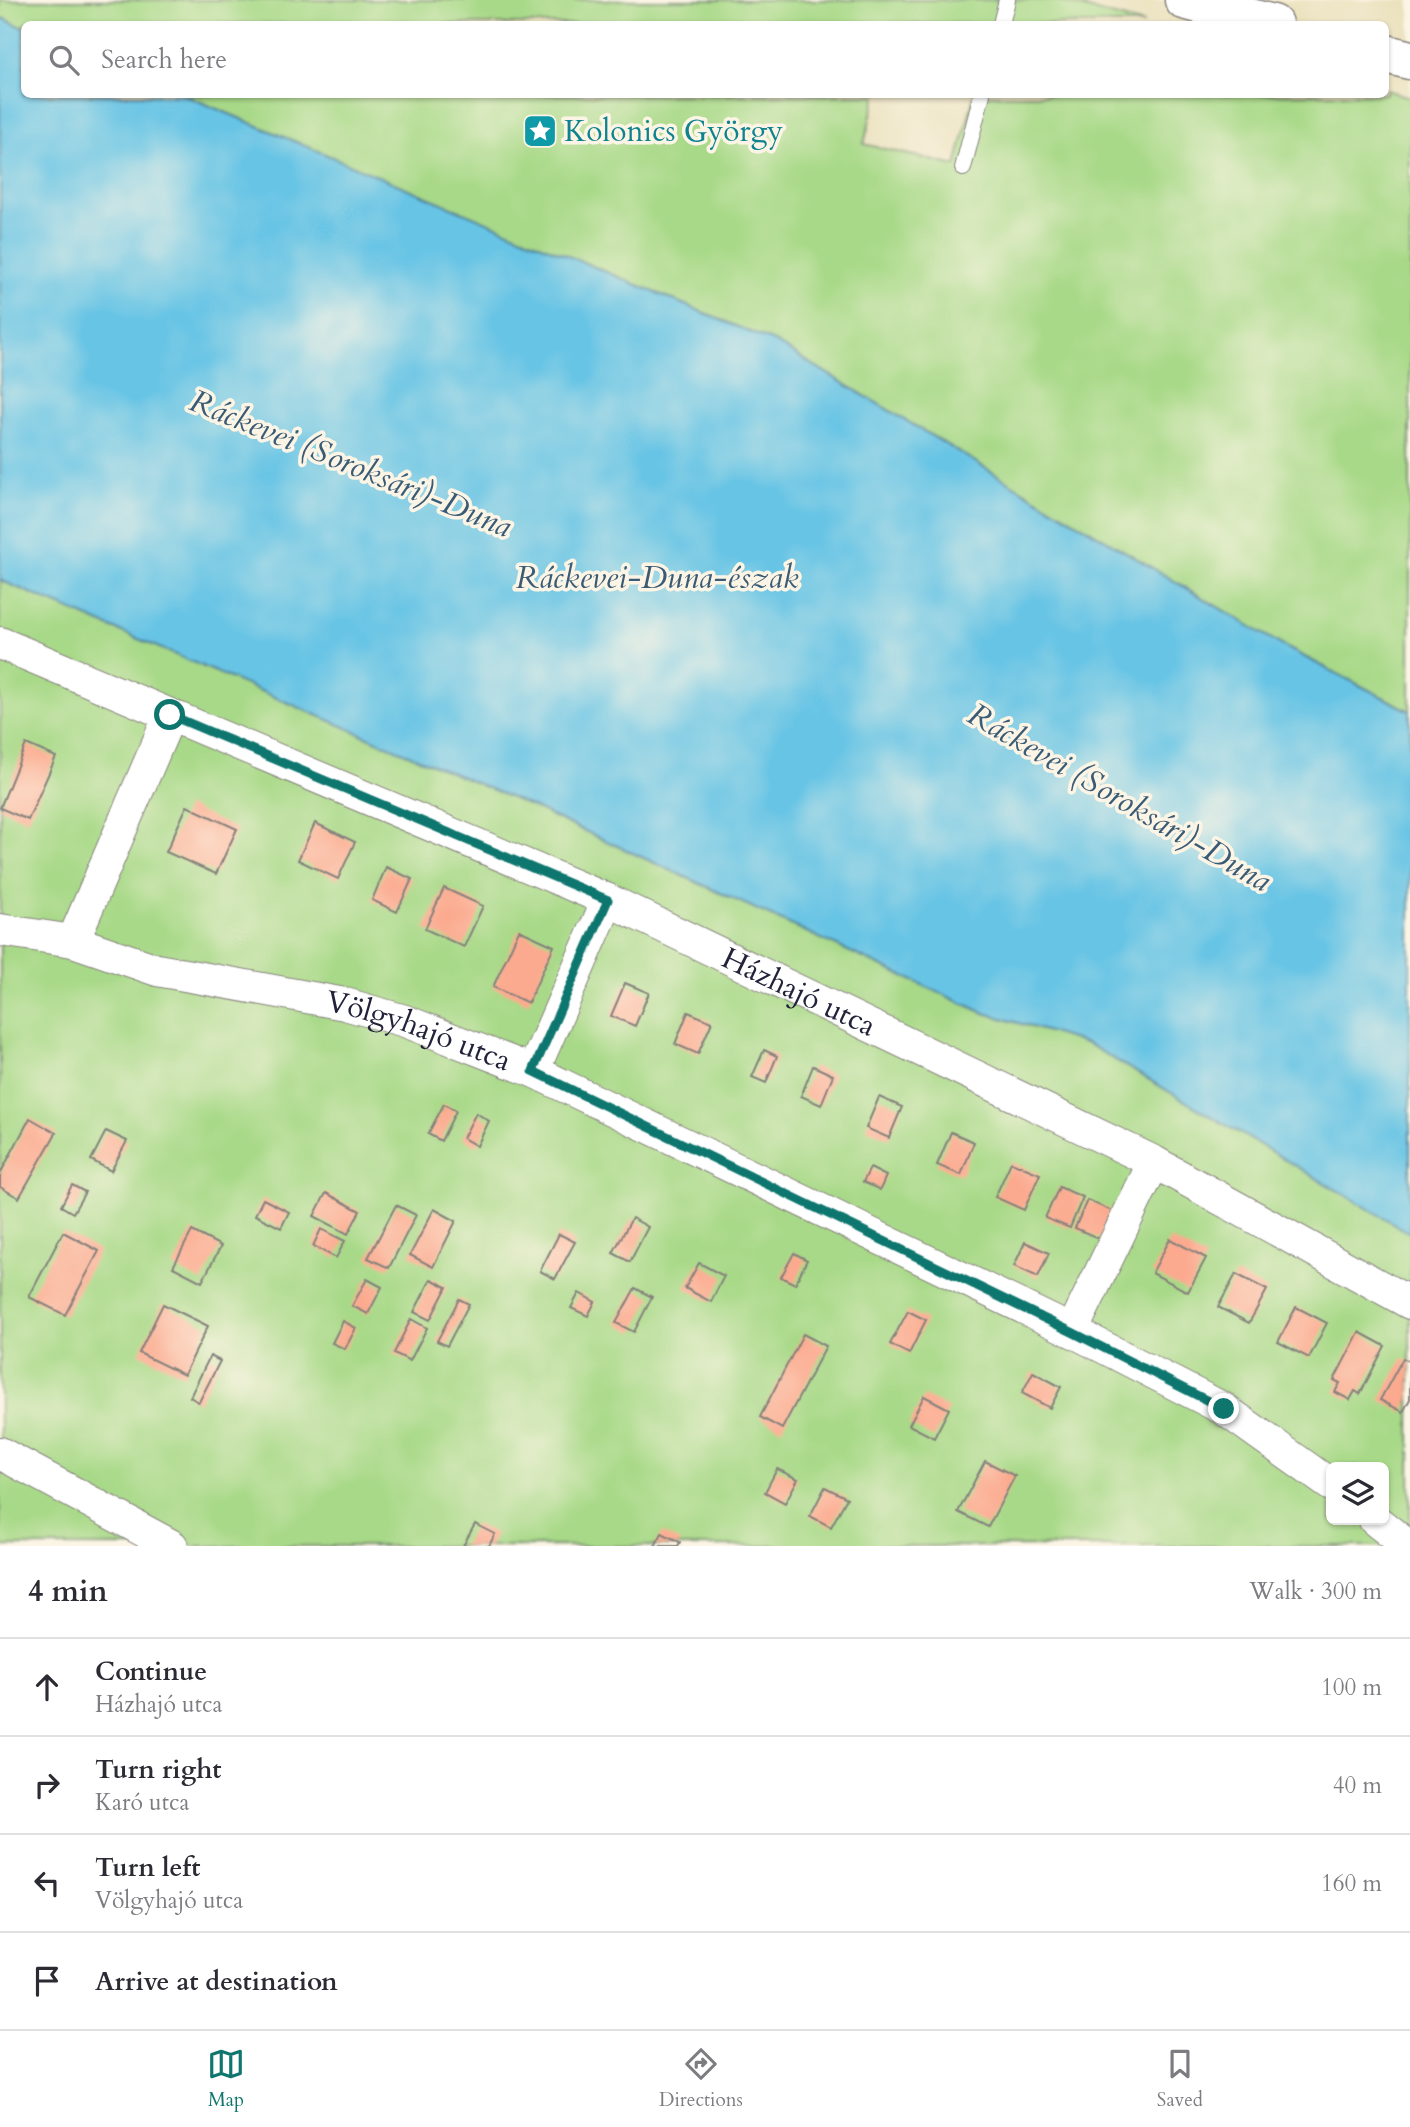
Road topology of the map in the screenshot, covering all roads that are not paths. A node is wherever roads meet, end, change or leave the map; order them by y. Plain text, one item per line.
1 (1007, 0) edge
2 (1193, 1) edge
3 (1002, 21) edge
4 (1263, 21) edge
5 (1389, 55) edge
6 (1410, 60) edge
7 (981, 98) edge
8 (963, 169) dead end
9 (0, 643) edge
10 (170, 715) junction
11 (608, 900) junction
12 (0, 930) edge
13 (74, 941) junction
14 (533, 1071) junction
15 (1154, 1162) junction
16 (1410, 1303) edge
17 (1072, 1332) junction
18 (0, 1453) edge
19 (1326, 1481) edge
20 (1381, 1525) edge
21 (172, 1546) edge
22 (1408, 1546) edge

1 - 3 lane
2 - 4 street
5 - 6 street
7 - 8 lane
9 - 10 street, Házhajó utca
10 - 11 street, Házhajó utca
10 - 13 street
11 - 14 street
11 - 15 street, Házhajó utca
12 - 13 street, Völgyhajó utca
13 - 14 street, Völgyhajó utca
14 - 17 street, Völgyhajó utca
15 - 16 street, Házhajó utca
15 - 17 street
17 - 19 street, Völgyhajó utca
18 - 21 street
20 - 22 street

